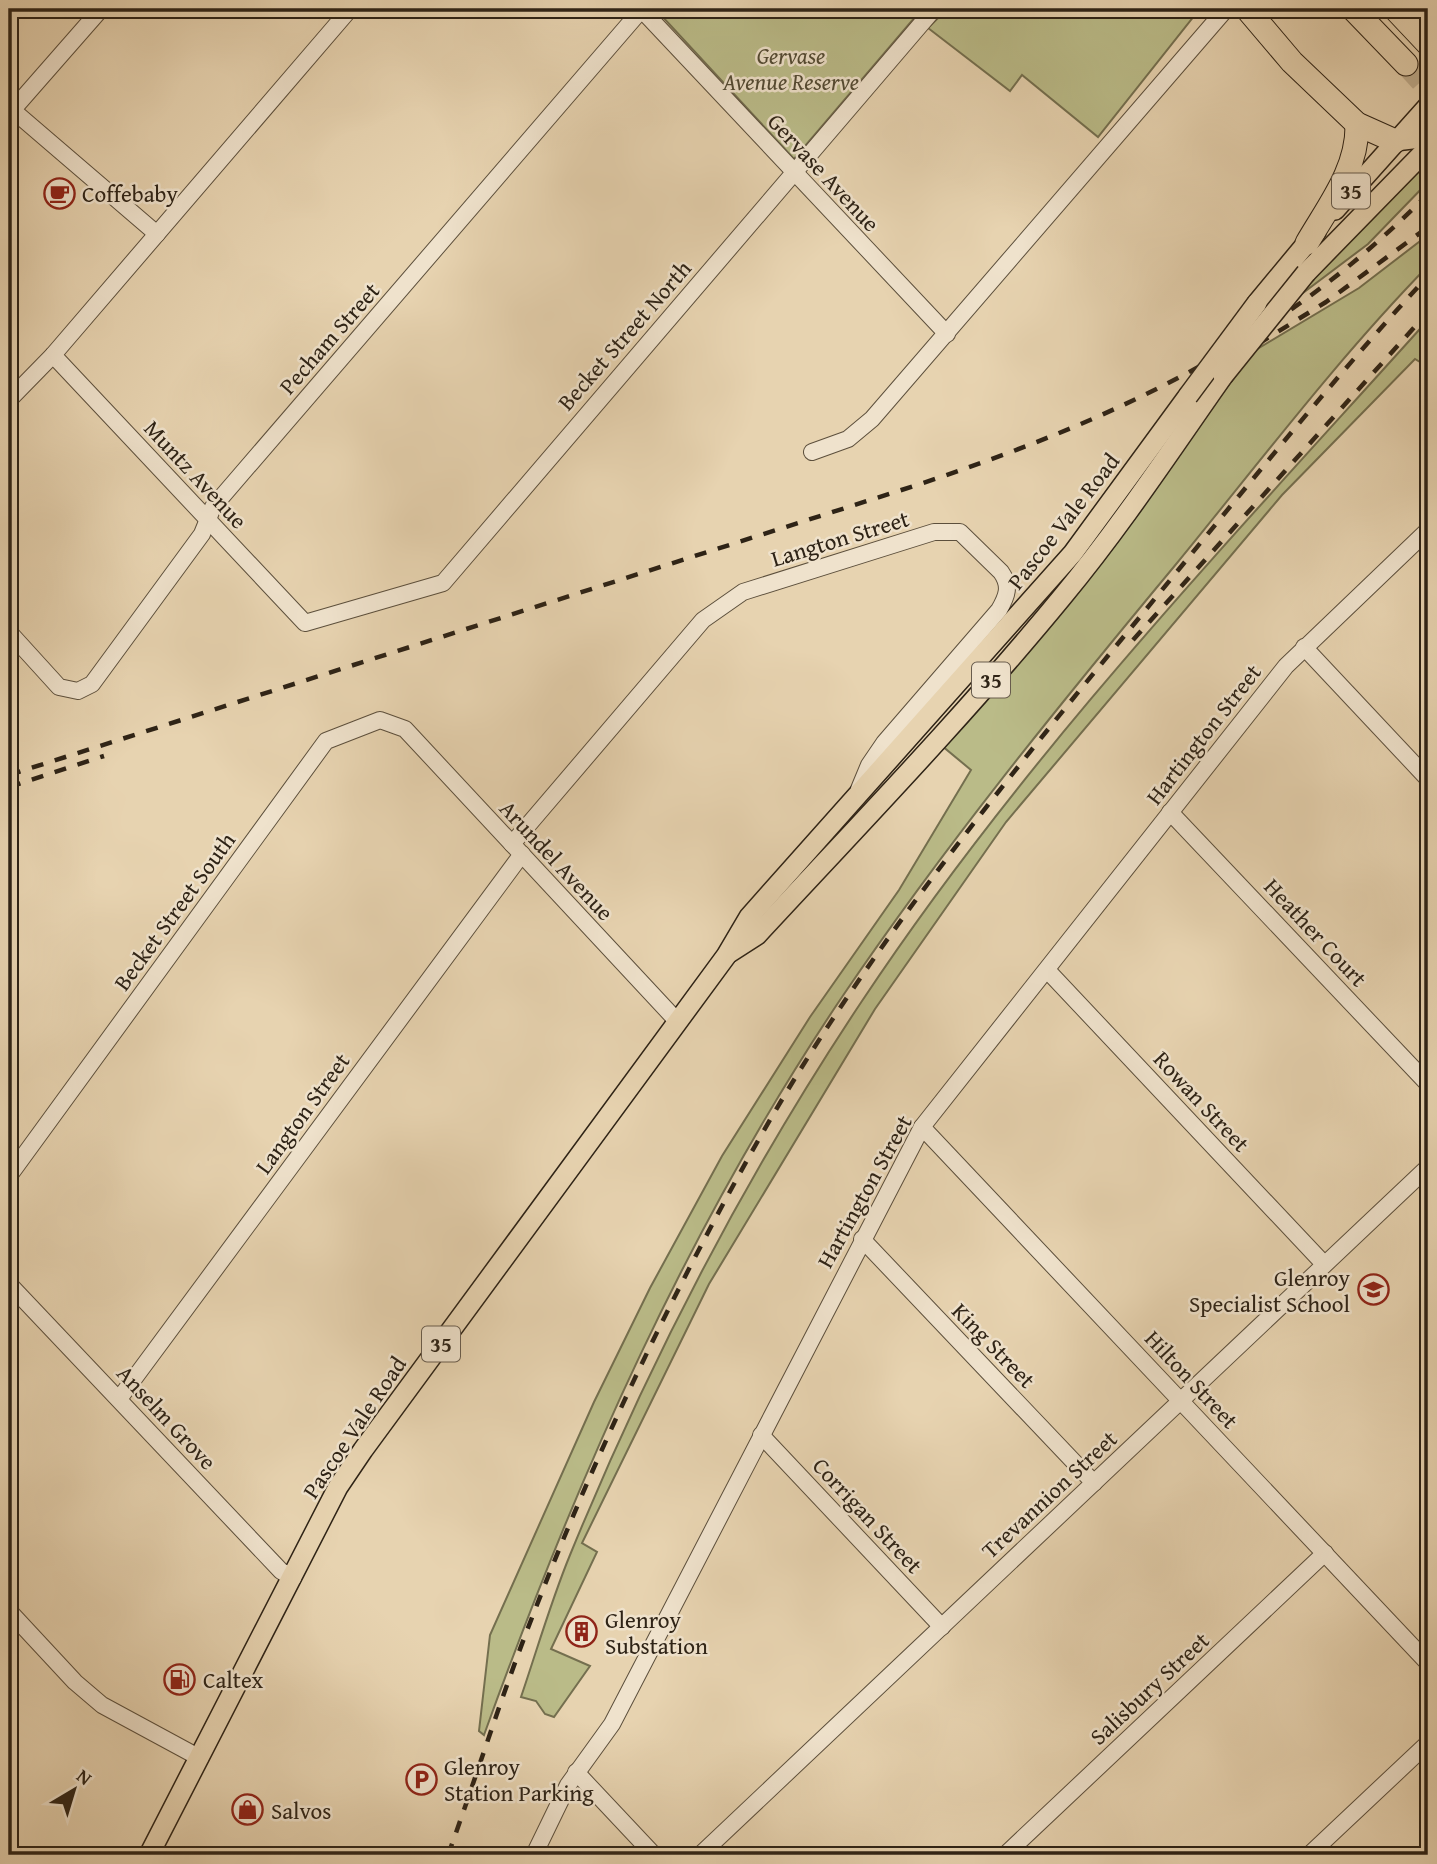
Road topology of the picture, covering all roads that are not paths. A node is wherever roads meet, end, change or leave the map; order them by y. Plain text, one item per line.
1 (101, 9) edge
2 (350, 9) edge
3 (641, 9) edge
4 (934, 9) edge
5 (1247, 9) edge
6 (1353, 9) edge
7 (1395, 9) edge
8 (1222, 14) edge
9 (1428, 44) edge
10 (1406, 64) tunnel mouth
11 (1428, 106) edge
12 (10, 111) edge
13 (1357, 124) junction
14 (1428, 131) edge
15 (1395, 141) junction
16 (1428, 148) edge
17 (794, 173) junction
18 (157, 234) junction
19 (1307, 243) junction
20 (947, 334) junction
21 (53, 355) junction
22 (9, 400) edge
23 (813, 452) dead end
24 (208, 521) junction
25 (1428, 530) edge
26 (305, 623) joint
27 (9, 632) edge
28 (1304, 647) junction
29 (405, 729) joint
30 (1428, 779) edge
31 (857, 794) junction
32 (1170, 812) junction
33 (517, 849) junction
34 (726, 956) junction
35 (1047, 970) junction
36 (677, 1021) junction
37 (1428, 1084) edge
38 (922, 1127) junction
39 (1428, 1167) edge
40 (9, 1176) edge
41 (862, 1239) junction
42 (1324, 1264) junction
43 (9, 1284) edge
44 (119, 1399) junction
45 (1182, 1400) junction
46 (761, 1435) junction
47 (1094, 1483) junction
48 (1325, 1553) junction
49 (293, 1578) junction
50 (9, 1611) edge
51 (942, 1626) junction
52 (1428, 1662) edge
53 (1428, 1743) edge
54 (200, 1758) junction
55 (576, 1772) junction
56 (149, 1855) edge
57 (534, 1855) edge
58 (654, 1855) edge
59 (700, 1855) edge
60 (1005, 1855) edge
61 (1309, 1855) edge

1 - 12 street
2 - 18 street
3 - 17 street, Gervase Avenue
3 - 24 street, Pecham Street
4 - 17 street, Becket Street North
5 - 13 highway
6 - 10 highway
7 - 9 highway
8 - 20 street
11 - 15 main road, Pascoe Vale Road / 35
12 - 18 street
13 - 15 highway
13 - 19 highway
14 - 15 main road
15 - 19 main road, Pascoe Vale Road / 35
16 - 34 main road, Pascoe Vale Road / 35, bridge
17 - 20 street, Gervase Avenue
17 - 26 street, Becket Street North
18 - 21 street
19 - 31 main road, Pascoe Vale Road / 35, bridge
20 - 23 street
21 - 22 street
21 - 24 street, Muntz Avenue
24 - 26 street, Muntz Avenue
24 - 27 street, Pecham Street
25 - 28 street, Hartington Street
28 - 30 street
28 - 32 street, Hartington Street
29 - 33 street, Arundel Avenue
29 - 40 street, Becket Street South
31 - 33 street, Langton Street
31 - 34 main road, Pascoe Vale Road / 35
32 - 35 street, Hartington Street
32 - 37 street, Heather Court
33 - 36 street, Arundel Avenue
33 - 44 street, Langton Street
34 - 36 main road, Pascoe Vale Road / 35
35 - 38 street, Hartington Street
35 - 42 street, Rowan Street
36 - 49 main road, Pascoe Vale Road / 35
38 - 41 street, Hartington Street
38 - 45 street, Hilton Street
39 - 42 street, Trevannion Street
41 - 46 street, Hartington Street
41 - 47 street, King Street
42 - 45 street, Trevannion Street
43 - 44 street, Anselm Grove
44 - 49 street, Anselm Grove
45 - 47 street, Trevannion Street
45 - 48 street, Hilton Street
46 - 51 street, Corrigan Street
46 - 55 street, Hartington Street
47 - 51 street, Trevannion Street
48 - 52 street, Hilton Street
48 - 60 street, Salisbury Street
49 - 54 main road, Pascoe Vale Road / 35
50 - 54 street
51 - 59 street, Trevannion Street
53 - 61 street
54 - 56 main road, Pascoe Vale Road / 35
55 - 57 street, Hartington Street
55 - 58 street

